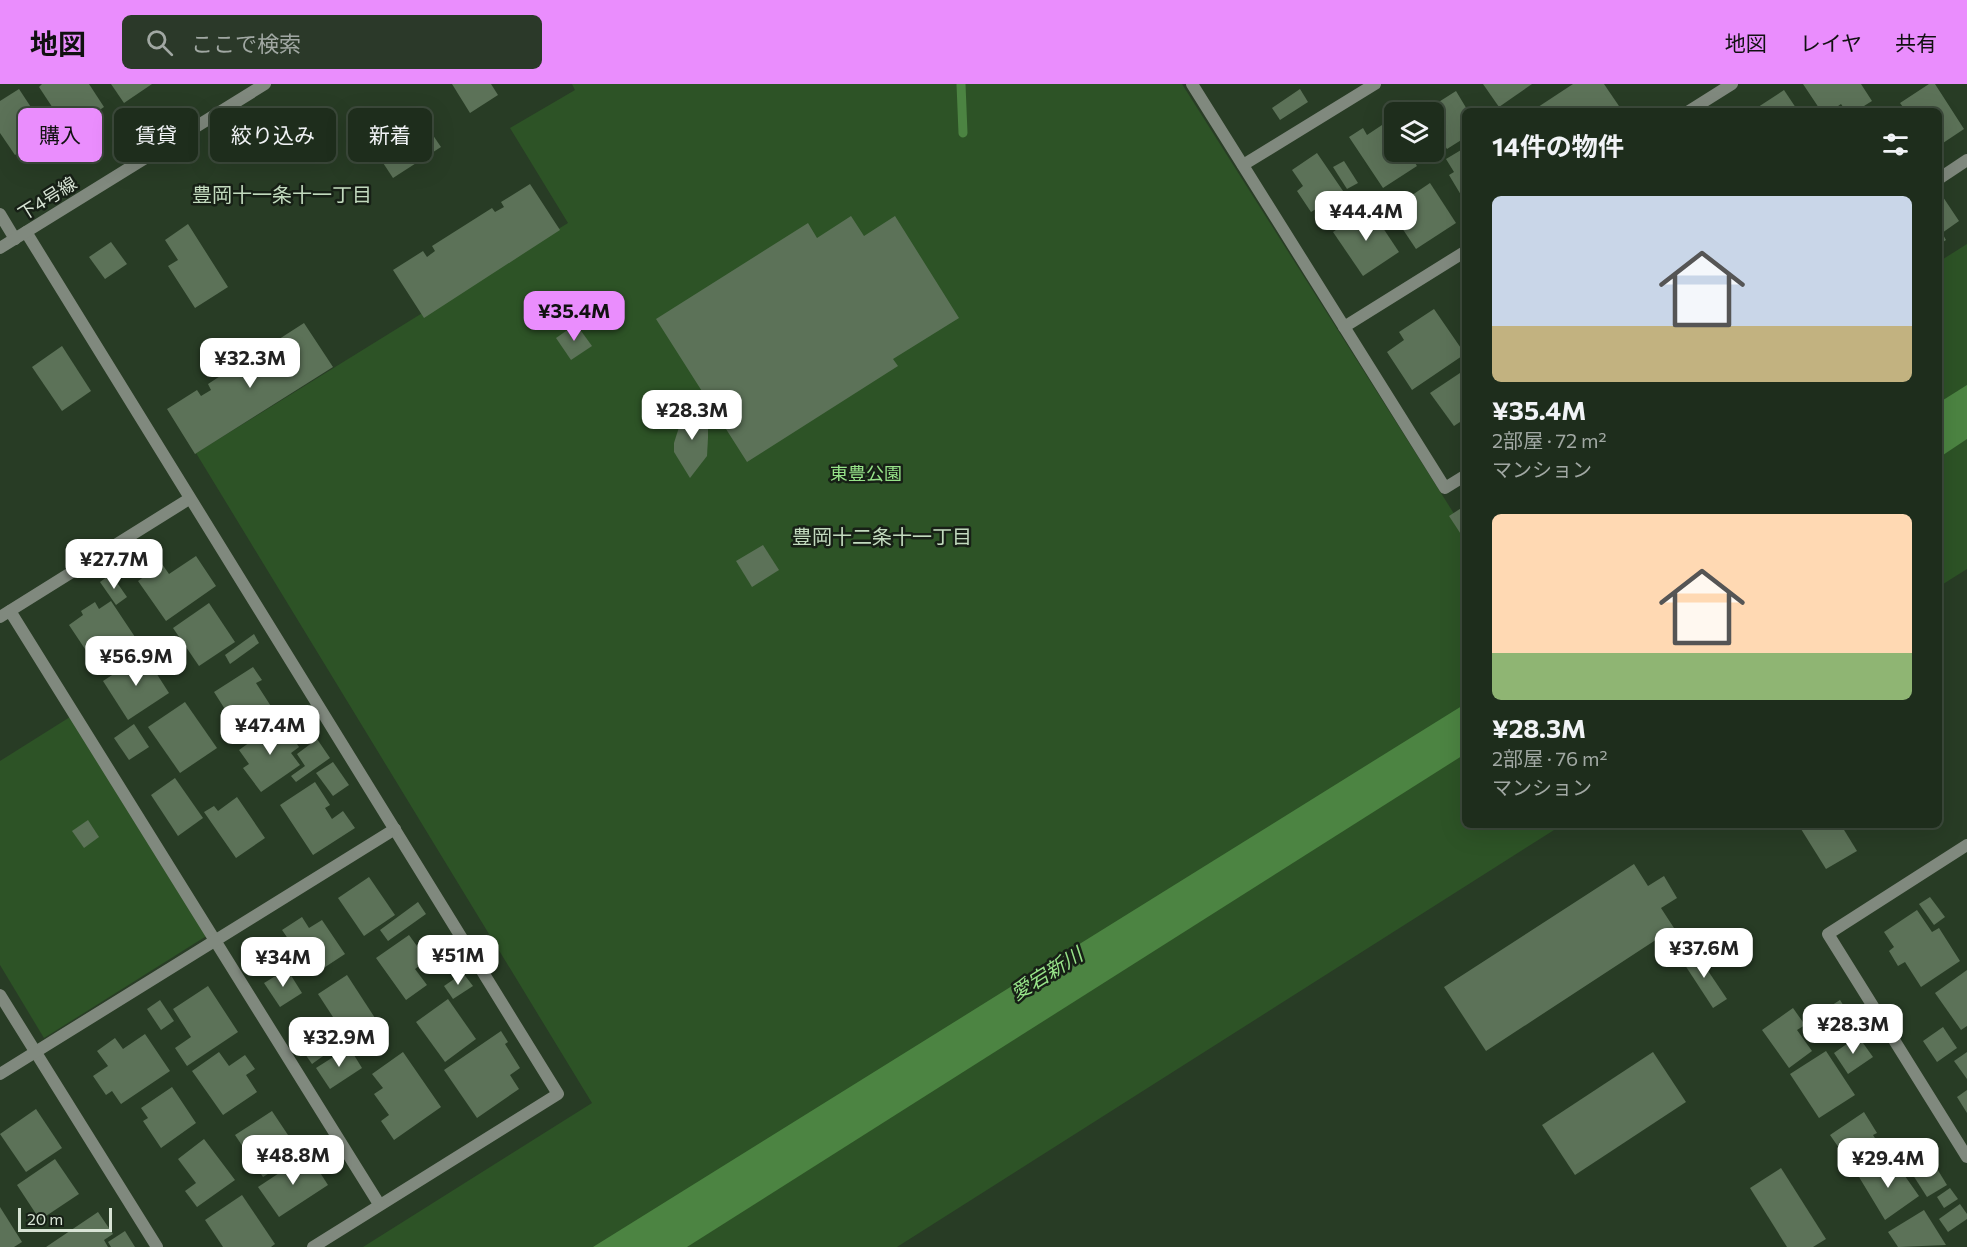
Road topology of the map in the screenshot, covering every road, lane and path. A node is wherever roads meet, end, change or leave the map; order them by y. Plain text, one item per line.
1 (265, 84) edge
2 (1192, 84) edge
3 (1375, 84) edge
4 (1732, 84) edge
5 (1694, 108) edge
6 (1967, 160) edge
7 (1243, 165) junction
8 (1942, 177) edge
9 (0, 214) edge
10 (21, 235) junction
11 (0, 248) edge
12 (1462, 253) edge
13 (1344, 327) junction
14 (1462, 477) edge
15 (189, 499) junction
16 (5, 614) edge
17 (395, 829) junction
18 (1967, 845) edge
19 (217, 939) junction
20 (0, 995) edge
21 (35, 1052) junction
22 (0, 1074) edge
23 (1967, 1157) edge
24 (379, 1204) junction
25 (157, 1247) edge
26 (313, 1247) edge

1 - 10 street, 下4号線
2 - 7 street
3 - 7 street
4 - 5 street
6 - 8 street
7 - 13 street
9 - 10 street
10 - 11 street, 下4号線
10 - 15 street
12 - 13 street
13 - 14 street
15 - 16 street
15 - 17 street
16 - 19 street
17 - 19 street
17 - 24 street
18 - 23 street
19 - 21 street
19 - 24 street
20 - 21 street
21 - 22 street
21 - 25 street
24 - 26 street

